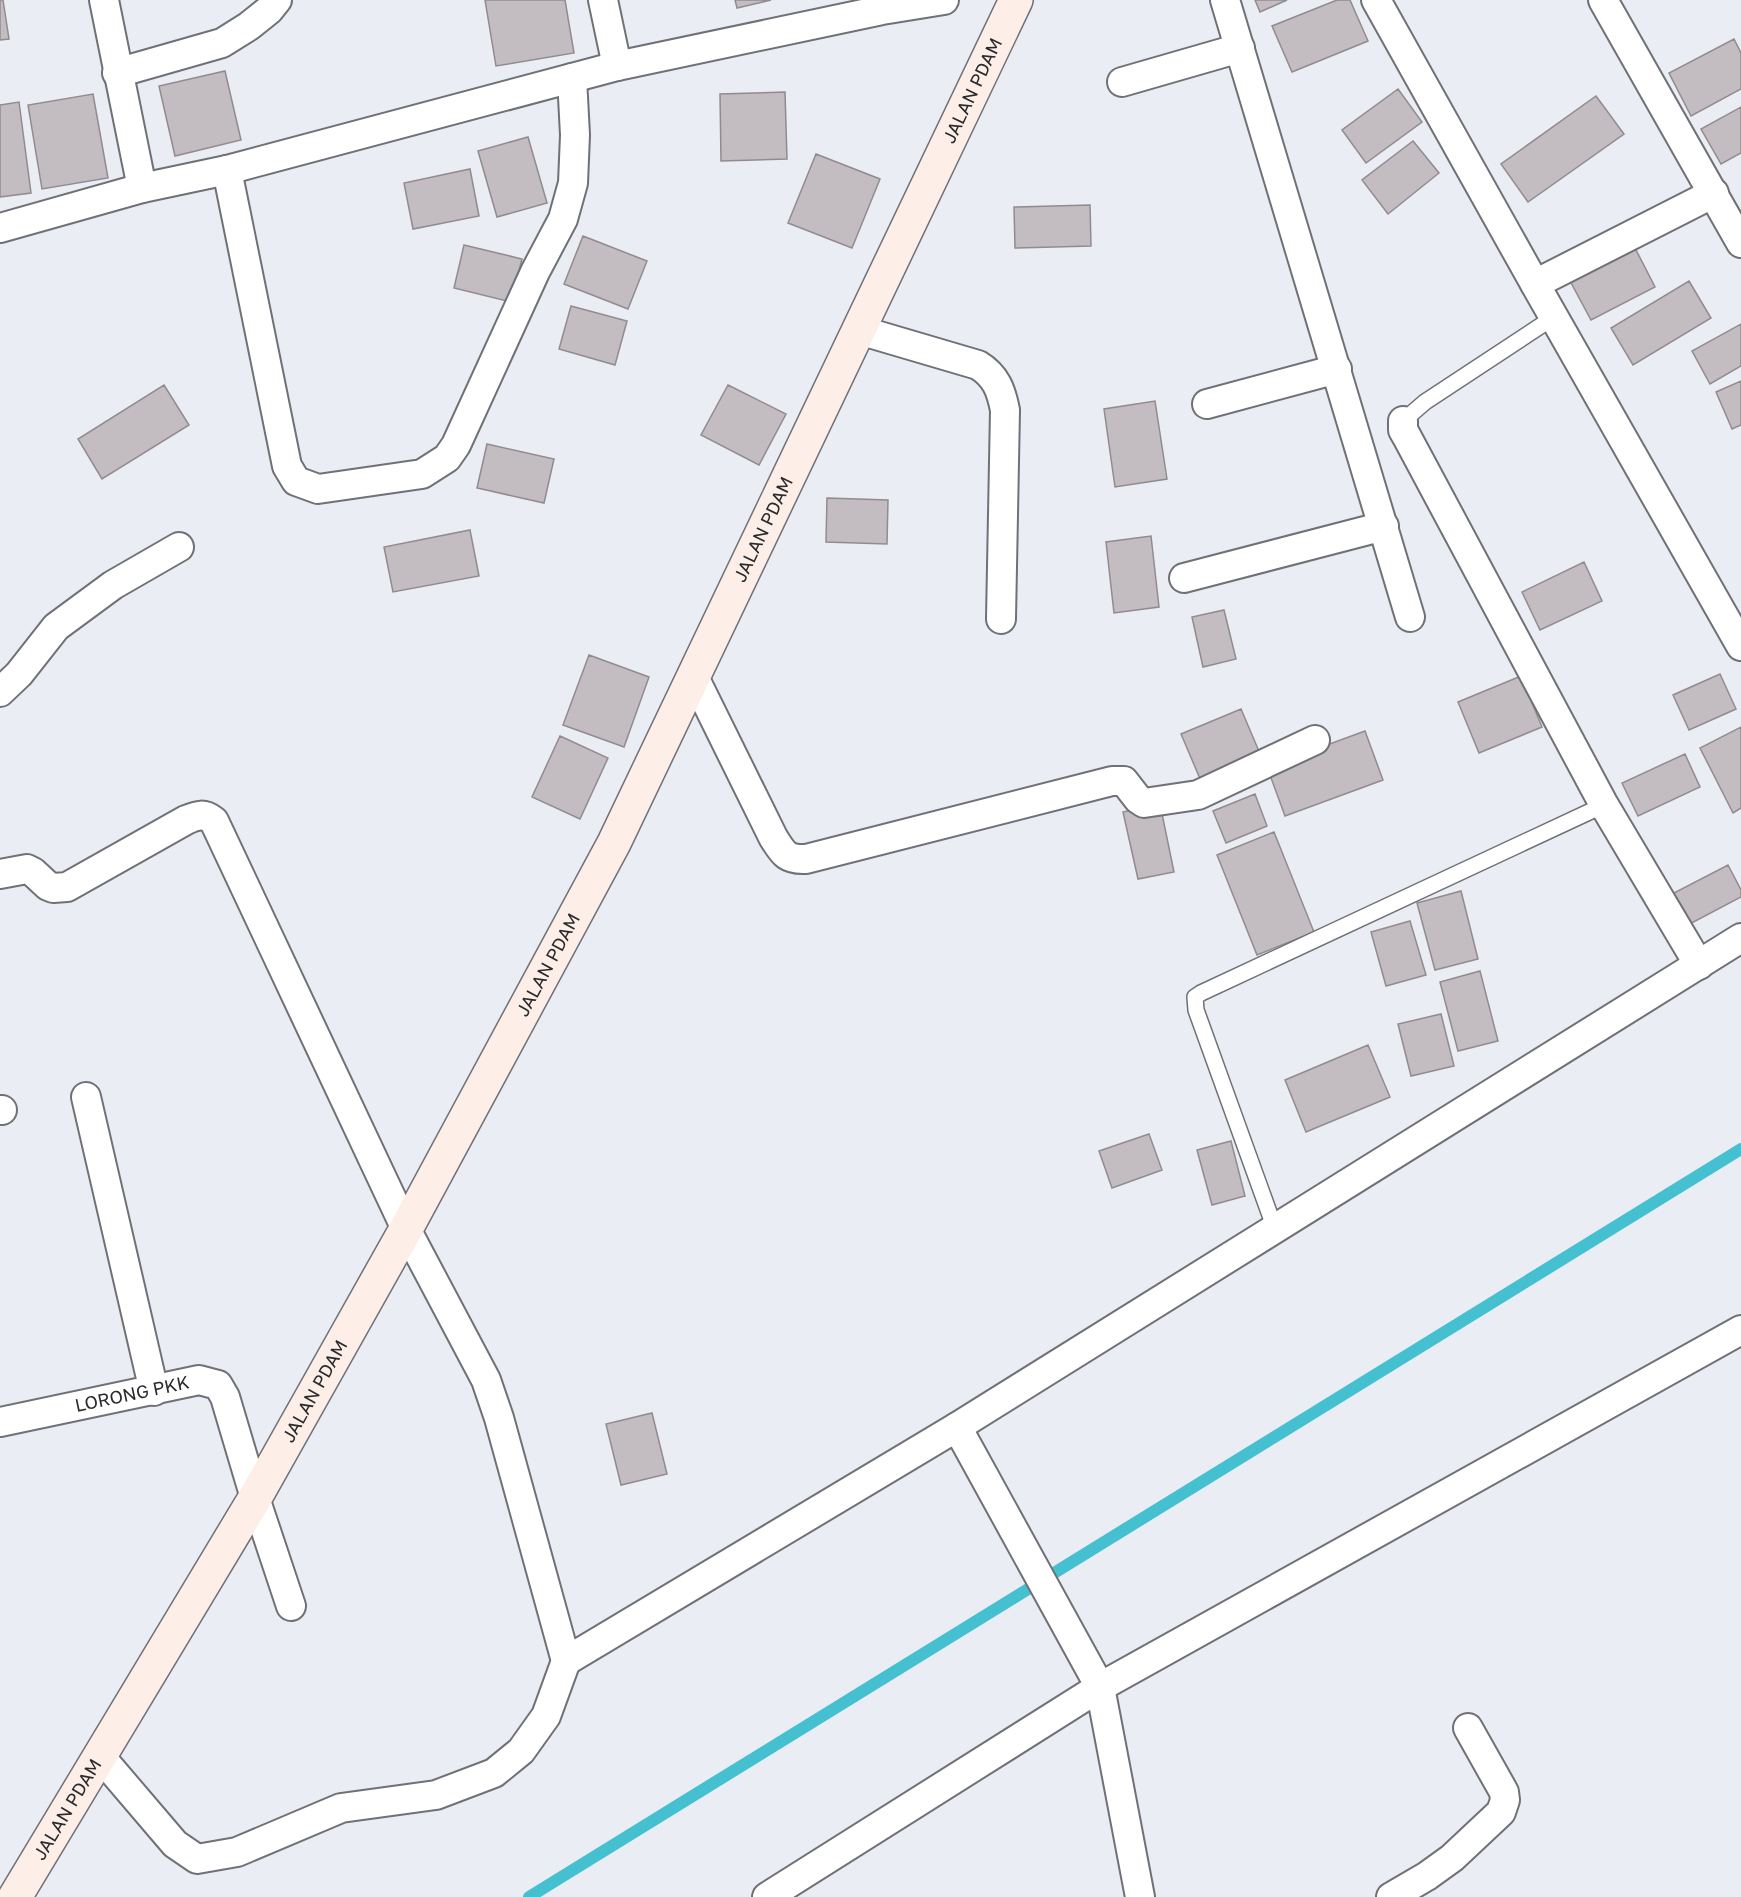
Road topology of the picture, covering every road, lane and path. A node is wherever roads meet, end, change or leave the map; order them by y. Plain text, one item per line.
1 (104, 0) edge
2 (277, 0) edge
3 (603, 0) edge
4 (944, 0) edge
5 (1016, 0) edge
6 (1225, 0) edge
7 (1376, 0) edge
8 (1603, 0) edge
9 (1240, 48) junction
10 (617, 66) junction
11 (117, 73) junction
12 (572, 78) junction
13 (1122, 82) dead end
14 (227, 170) junction
15 (142, 188) junction
16 (1714, 193) junction
17 (0, 228) edge
18 (1741, 243) edge
19 (1535, 284) junction
20 (1554, 317) junction
21 (859, 330) junction
22 (1336, 369) junction
23 (1207, 404) dead end
24 (1403, 422) joint
25 (1384, 526) junction
26 (179, 547) dead end
27 (1184, 578) dead end
28 (1410, 617) dead end
29 (1001, 619) dead end
30 (1741, 646) edge
31 (694, 677) junction
32 (0, 692) edge
33 (1315, 740) dead end
34 (1604, 805) junction
35 (0, 874) edge
36 (1741, 938) edge
37 (1699, 964) junction
38 (86, 1097) dead end
39 (405, 1229) junction
40 (1275, 1229) junction
41 (1741, 1330) edge
42 (154, 1391) junction
43 (0, 1422) edge
44 (957, 1427) junction
45 (255, 1498) junction
46 (291, 1606) dead end
47 (566, 1661) junction
48 (1100, 1687) junction
49 (1468, 1728) dead end
50 (99, 1755) junction
51 (15, 1897) edge
52 (766, 1897) edge
53 (1140, 1897) edge
54 (1391, 1897) edge

1 - 11 street
2 - 11 street
3 - 10 street
4 - 10 street
5 - 21 street, JALAN PDAM
6 - 9 street
7 - 19 street
8 - 16 street
9 - 13 street
9 - 22 street
10 - 12 street
11 - 15 street
12 - 14 street
12 - 14 street
14 - 15 street
15 - 17 street
16 - 18 street
16 - 19 street
19 - 20 street
20 - 24 lane
20 - 30 street
21 - 29 street
21 - 31 street, JALAN PDAM
22 - 23 street
22 - 25 street
24 - 34 street
25 - 27 street
25 - 28 street
26 - 32 street
31 - 33 street
31 - 39 street, JALAN PDAM
34 - 37 street
34 - 40 lane
35 - 39 street
36 - 37 street
37 - 40 street
38 - 42 street
39 - 45 street, JALAN PDAM
39 - 47 street
40 - 44 street
41 - 48 street
42 - 43 street, LORONG PKK
42 - 45 street, LORONG PKK
44 - 47 street
44 - 48 street
45 - 46 street
45 - 50 street, JALAN PDAM
47 - 50 street
48 - 52 street
48 - 53 street
49 - 54 street
50 - 51 street, JALAN PDAM

